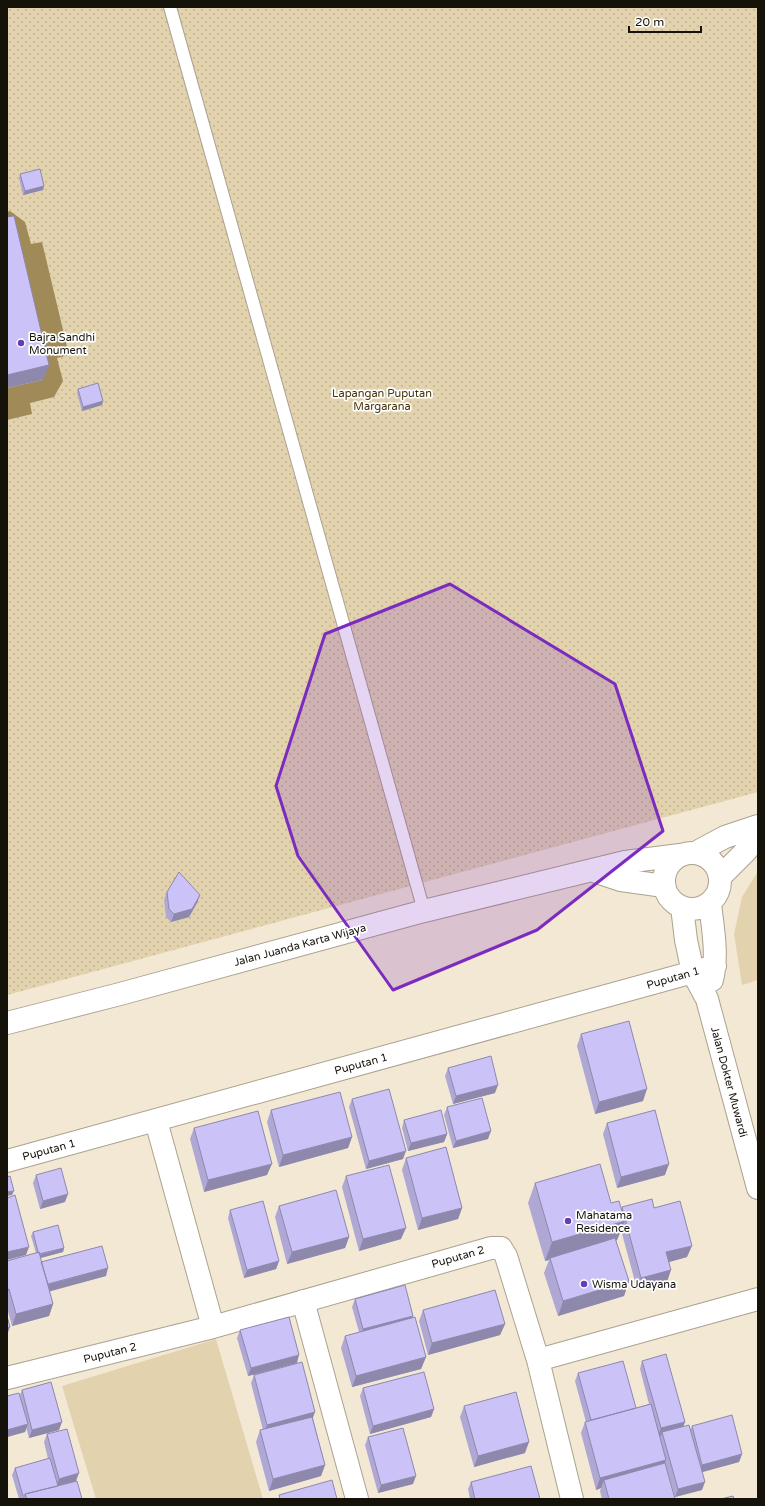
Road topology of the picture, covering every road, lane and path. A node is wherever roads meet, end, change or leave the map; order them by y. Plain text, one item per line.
1 (170, 7) edge
2 (758, 826) edge
3 (758, 836) edge
4 (688, 854) junction
5 (594, 871) junction
6 (720, 877) junction
7 (664, 886) junction
8 (710, 904) junction
9 (682, 907) junction
10 (424, 911) junction
11 (715, 966) junction
12 (692, 973) junction
13 (706, 999) junction
14 (7, 1023) edge
15 (156, 1121) junction
16 (7, 1162) edge
17 (758, 1188) edge
18 (758, 1299) edge
19 (302, 1301) junction
20 (213, 1327) junction
21 (538, 1360) junction
22 (7, 1378) edge
23 (357, 1499) edge
24 (572, 1499) edge

1 - 10 lane
2 - 4 street, Jalan Juanda Karta Wijaya
3 - 6 street
4 - 5 street, Jalan Juanda Karta Wijaya
4 - 6 street
4 - 7 street
5 - 7 street
5 - 10 street, Jalan Juanda Karta Wijaya
6 - 8 street
7 - 9 street
8 - 9 street
8 - 11 street
9 - 12 street, Jalan Dokter Muwardi
10 - 14 street, Jalan Juanda Karta Wijaya
11 - 12 street, Puputan 1
11 - 13 street
12 - 13 street, Jalan Dokter Muwardi
12 - 15 street, Puputan 1
13 - 17 street, Jalan Dokter Muwardi
15 - 16 street, Puputan 1
15 - 20 street
18 - 21 street
19 - 20 street, Puputan 2
19 - 21 street, Puputan 2
19 - 23 street
20 - 22 street, Puputan 2
21 - 24 street, Puputan 2

